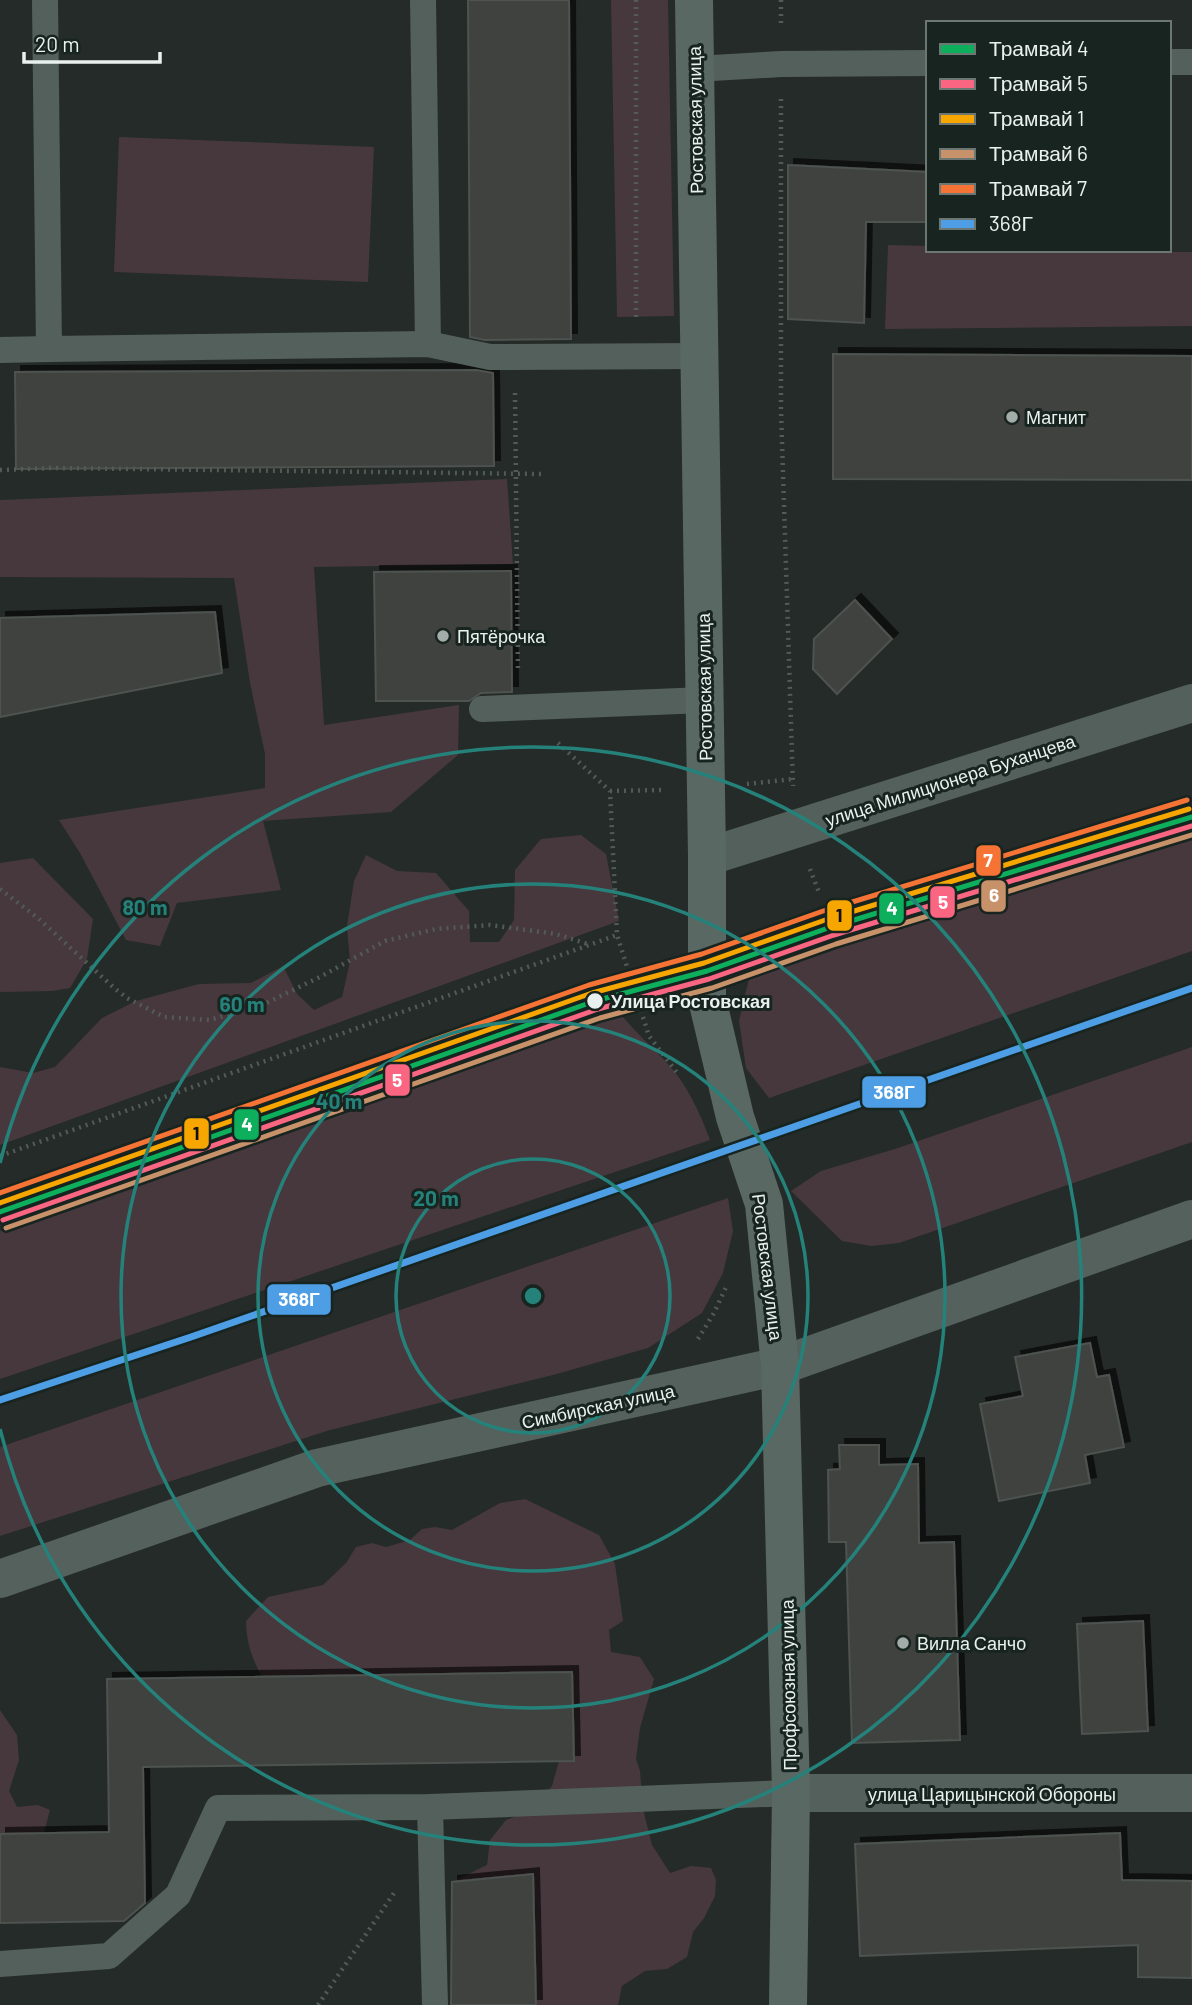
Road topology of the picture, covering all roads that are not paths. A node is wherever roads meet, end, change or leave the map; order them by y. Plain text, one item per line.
1 (45, 0) edge
2 (424, 0) edge
3 (694, 0) edge
4 (1171, 62) edge
5 (1192, 62) edge
6 (926, 63) edge
7 (695, 69) junction
8 (428, 344) junction
9 (49, 349) junction
10 (0, 350) edge
11 (699, 356) junction
12 (704, 700) junction
13 (1192, 703) edge
14 (482, 709) dead end
15 (707, 857) junction
16 (1192, 1219) edge
17 (780, 1366) junction
18 (0, 1579) edge
19 (791, 1793) junction
20 (1192, 1793) edge
21 (430, 1807) junction
22 (0, 1964) edge
23 (435, 2005) edge
24 (788, 2005) edge

1 - 9 lane
2 - 8 lane
3 - 7 main road, Ростовская улица
4 - 5 lane
6 - 7 lane
7 - 11 main road, Ростовская улица
8 - 9 lane
8 - 11 lane
9 - 10 lane
11 - 12 main road, Ростовская улица
12 - 14 lane
12 - 15 main road, Ростовская улица
13 - 15 street, улица Милиционера Буханцева
15 - 17 main road, Ростовская улица
16 - 17 main road, Симбирская улица
17 - 18 main road, Симбирская улица
17 - 19 main road, Профсоюзная улица
19 - 20 street, улица Царицынской Обороны
19 - 21 lane
19 - 24 main road, Профсоюзная улица
21 - 22 lane
21 - 23 lane

